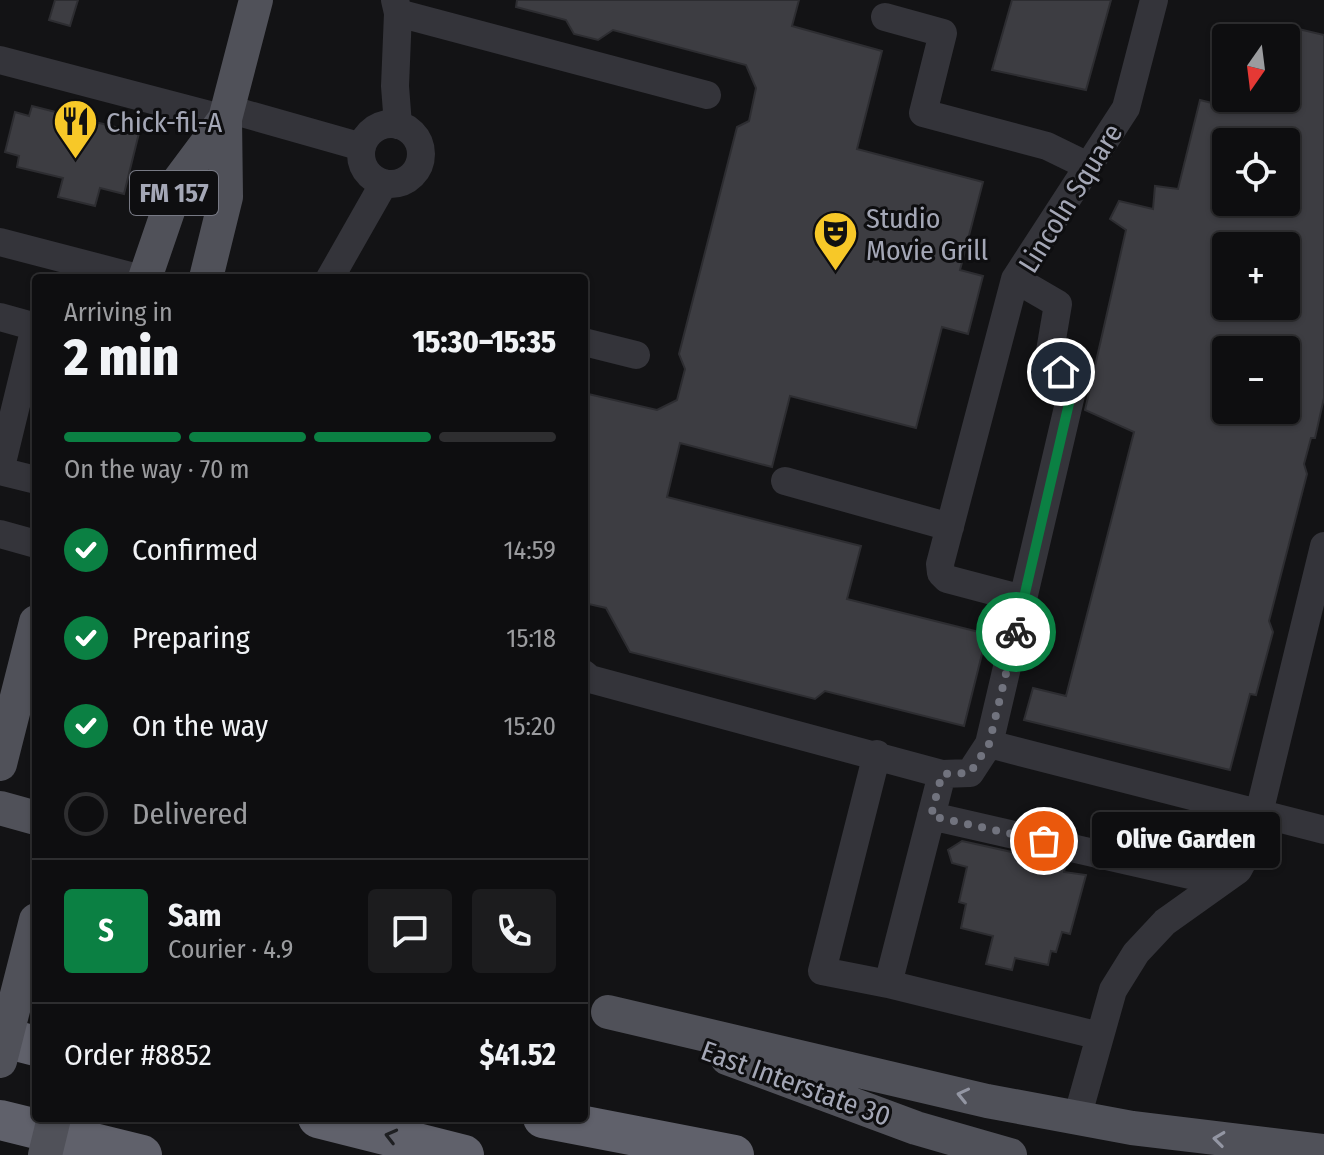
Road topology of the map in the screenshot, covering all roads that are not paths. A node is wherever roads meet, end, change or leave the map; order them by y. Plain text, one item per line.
1 (256, 0) edge
2 (1154, 0) edge
3 (396, 6) edge
4 (885, 17) dead end
5 (0, 60) edge
6 (707, 95) dead end
7 (227, 114) junction
8 (398, 125) junction
9 (362, 147) junction
10 (1088, 166) junction
11 (384, 183) junction
12 (0, 242) edge
13 (123, 274) edge
14 (146, 274) edge
15 (207, 274) edge
16 (332, 274) edge
17 (1015, 279) junction
18 (0, 317) edge
19 (32, 326) edge
20 (32, 343) edge
21 (588, 343) edge
22 (636, 355) dead end
23 (32, 479) edge
24 (785, 481) dead end
25 (950, 527) junction
26 (0, 534) edge
27 (32, 543) edge
28 (1324, 546) edge
29 (1023, 599) junction
30 (32, 630) edge
31 (11, 670) edge
32 (588, 676) edge
33 (989, 744) junction
34 (877, 754) junction
35 (0, 764) edge
36 (942, 774) junction
37 (0, 808) edge
38 (1260, 813) junction
39 (931, 816) junction
40 (32, 817) edge
41 (1324, 830) edge
42 (1221, 882) junction
43 (32, 936) edge
44 (888, 984) junction
45 (0, 989) edge
46 (32, 997) edge
47 (596, 1008) edge
48 (1100, 1036) junction
49 (0, 1037) edge
50 (32, 1045) edge
51 (0, 1061) edge
52 (1077, 1118) junction
53 (0, 1120) edge
54 (53, 1122) edge
55 (334, 1122) edge
56 (529, 1122) edge
57 (564, 1122) edge
58 (1324, 1151) edge
59 (45, 1155) edge
60 (142, 1155) edge
61 (464, 1155) edge
62 (663, 1155) edge
63 (734, 1155) edge
64 (1010, 1155) edge

1 - 7 main road, FM 157
2 - 10 street, Lincoln Square
3 - 6 street
3 - 8 street
4 - 10 street
5 - 7 street
7 - 9 street
7 - 14 main road, FM 157
7 - 15 main road, FM 157
8 - 9 street
8 - 11 street
9 - 11 street
10 - 17 street, Lincoln Square
11 - 16 street
12 - 13 street
17 - 25 street
17 - 29 street, Lincoln Square
18 - 19 street
20 - 23 street
21 - 22 street
24 - 25 street
25 - 29 street
26 - 27 street
28 - 38 street
29 - 33 street, Lincoln Square
30 - 31 main road
31 - 35 main road
32 - 34 street
33 - 36 street, Lincoln Square
33 - 38 street
34 - 36 street
34 - 44 street
36 - 39 street
37 - 40 main road
38 - 41 street
38 - 42 street
39 - 42 street
39 - 44 street
42 - 48 street
43 - 51 main road, bridge
44 - 48 street
45 - 46 highway
52 -> 47 main road
47 - 64 main road, East Interstate 30
48 - 52 street
49 - 50 highway
58 -> 52 main road
53 - 60 highway
54 - 59 main road, bridge
61 -> 55 highway
56 - 62 highway
57 - 63 highway

